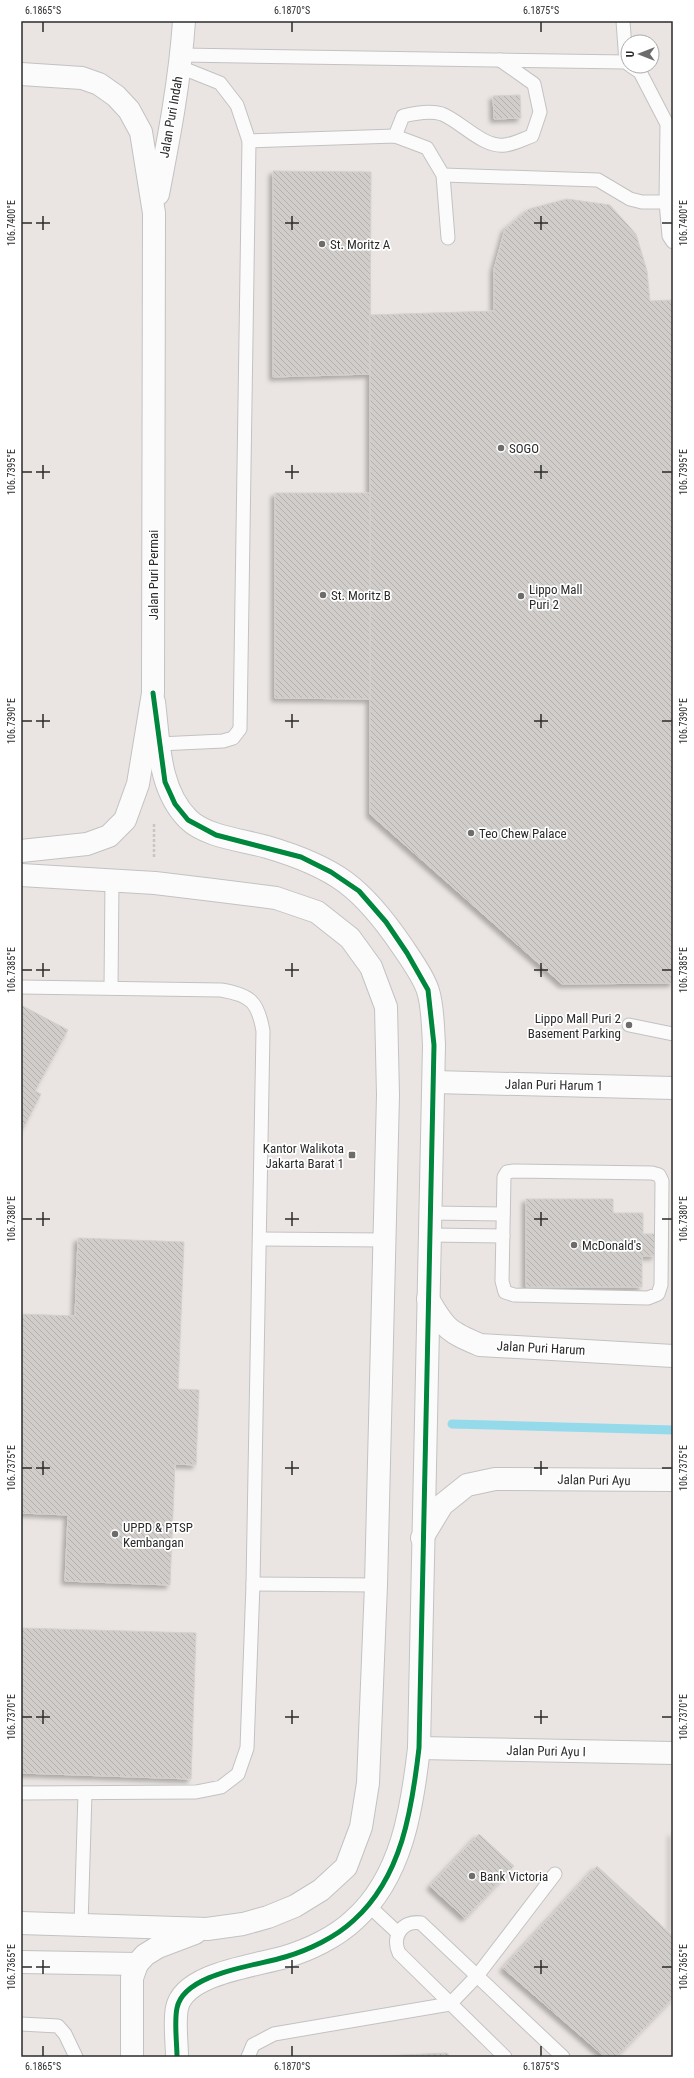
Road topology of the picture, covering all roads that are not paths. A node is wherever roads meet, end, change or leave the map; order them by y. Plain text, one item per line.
1 (184, 21) edge
2 (623, 21) edge
3 (625, 34) edge
4 (500, 60) junction
5 (181, 61) junction
6 (620, 64) edge
7 (21, 74) edge
8 (641, 74) edge
9 (395, 136) junction
10 (249, 141) junction
11 (443, 175) junction
12 (670, 202) edge
13 (154, 213) junction
14 (448, 238) dead end
15 (673, 242) edge
16 (153, 693) junction
17 (159, 744) junction
18 (21, 851) edge
19 (21, 875) edge
20 (112, 880) junction
21 (21, 987) edge
22 (111, 988) junction
23 (629, 1025) dead end
24 (673, 1034) edge
25 (434, 1082) junction
26 (673, 1088) edge
27 (431, 1213) junction
28 (503, 1214) junction
29 (430, 1235) junction
30 (503, 1236) junction
31 (260, 1239) junction
32 (378, 1240) junction
33 (428, 1299) junction
34 (673, 1356) edge
35 (673, 1480) edge
36 (422, 1538) junction
37 (253, 1584) junction
38 (376, 1585) junction
39 (418, 1748) junction
40 (673, 1753) edge
41 (21, 1793) edge
42 (85, 1793) junction
43 (555, 1874) dead end
44 (368, 1905) junction
45 (82, 1915) junction
46 (21, 1924) edge
47 (207, 1929) junction
48 (398, 1933) junction
49 (21, 1962) edge
50 (137, 1964) junction
51 (477, 1976) junction
52 (450, 2004) junction
53 (21, 2024) edge
54 (76, 2057) edge
55 (132, 2057) edge
56 (177, 2057) edge
57 (248, 2057) edge
58 (505, 2057) edge
59 (563, 2057) edge

1 - 5 street, Jalan Puri Indah
2 - 3 lane
4 - 5 lane
4 - 6 lane
4 - 9 lane
5 - 10 lane
5 - 13 street, Jalan Puri Indah
7 - 13 street
8 - 12 lane
9 - 10 lane
9 - 11 lane
10 - 17 lane
11 - 12 lane
11 - 14 lane
12 - 15 lane
13 - 16 street, Jalan Puri Permai
16 - 17 street
16 - 18 street, Jalan Puri Permai
17 - 25 street
19 - 20 street
20 - 22 lane
20 - 32 street
21 - 22 lane
22 - 31 lane
23 - 24 lane
25 - 26 street, Jalan Puri Harum 1
25 - 27 street
27 - 28 lane
27 - 29 street
28 - 30 lane
28 - 30 lane
29 - 30 lane
29 - 33 street
31 - 32 lane
31 - 37 lane
32 - 38 street
33 - 34 street, Jalan Puri Harum
33 - 36 street
35 - 36 street, Jalan Puri Ayu
36 - 39 street
37 - 38 lane
37 - 42 lane
38 - 47 street
39 - 40 street, Jalan Puri Ayu I
39 - 44 street
41 - 42 lane
42 - 45 lane
43 - 51 lane
44 - 48 lane
44 - 56 street
45 - 46 street
45 - 47 street
47 - 50 street
48 - 51 lane
48 - 52 lane
49 - 50 street
50 - 55 street
51 - 52 lane
51 - 59 lane
52 - 57 lane
52 - 58 lane
53 - 54 lane

